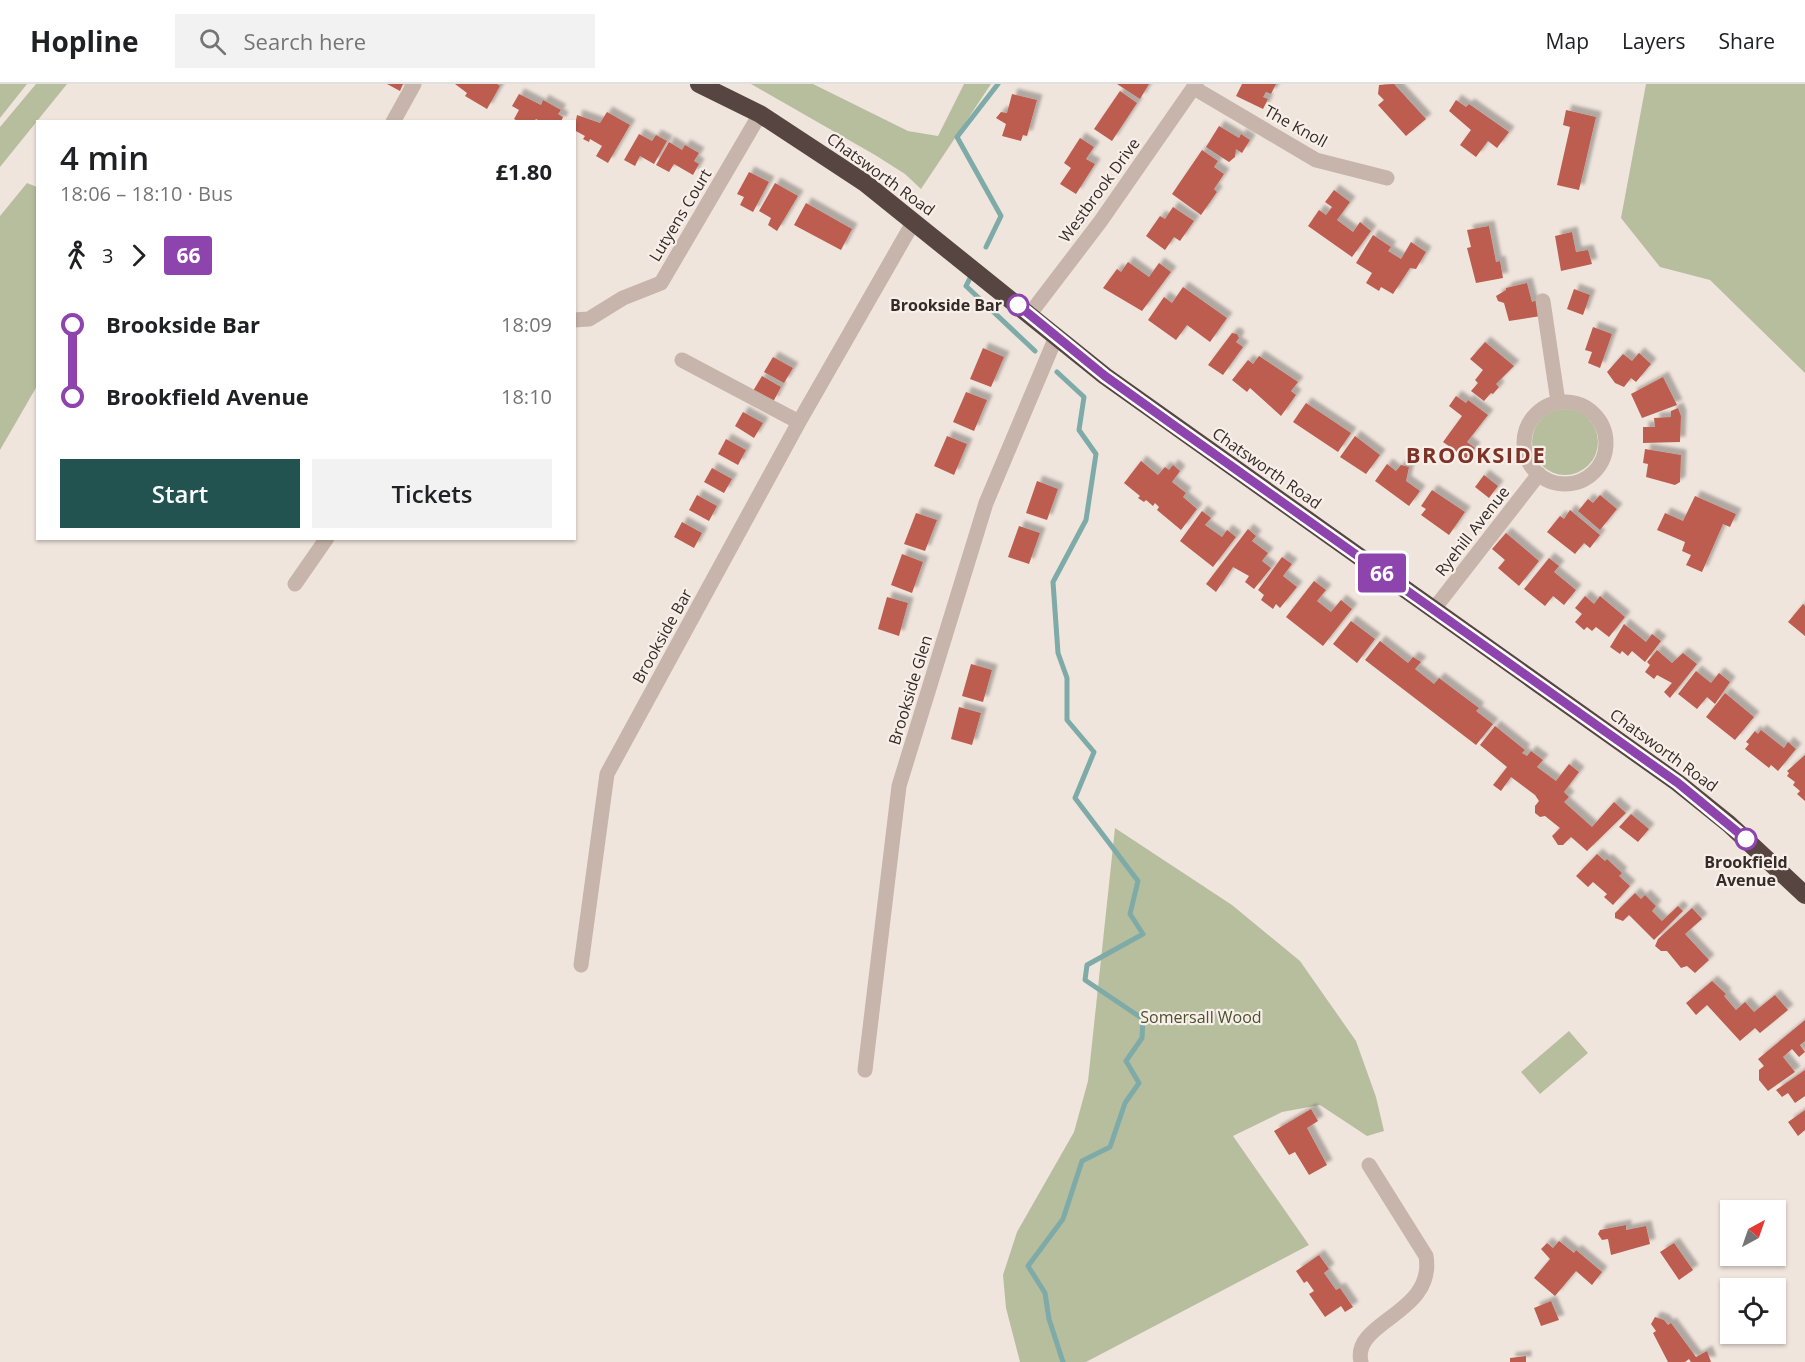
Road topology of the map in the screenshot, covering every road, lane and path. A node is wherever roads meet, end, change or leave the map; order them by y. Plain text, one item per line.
1 (414, 84) edge
2 (699, 84) edge
3 (1195, 86) edge
4 (760, 114) junction
5 (394, 120) edge
6 (1387, 178) dead end
7 (914, 221) junction
8 (1543, 301) dead end
9 (1029, 315) junction
10 (576, 320) edge
11 (1056, 337) junction
12 (682, 360) dead end
13 (1558, 402) junction
14 (799, 422) junction
15 (1539, 474) junction
16 (326, 540) edge
17 (295, 584) dead end
18 (1434, 609) junction
19 (1805, 895) edge
20 (581, 965) dead end
21 (865, 1070) dead end
22 (1369, 1165) dead end
23 (1361, 1362) edge

1 - 5 street
2 - 4 highway, Chatsworth Road
3 - 6 street, The Knoll
3 - 9 street, Westbrook Drive
4 - 7 highway, Chatsworth Road
4 - 10 street, Lutyens Court
7 - 9 highway, Chatsworth Road
7 - 14 street, Brookside Bar
8 - 13 street
9 - 11 highway, Chatsworth Road
11 - 18 highway, Chatsworth Road
11 - 21 street, Brookside Glen
12 - 14 street
13 - 15 street
13 - 15 street
14 - 20 street, Brookside Bar
15 - 18 street, Ryehill Avenue
16 - 17 street
18 - 19 highway, Chatsworth Road
22 - 23 street

